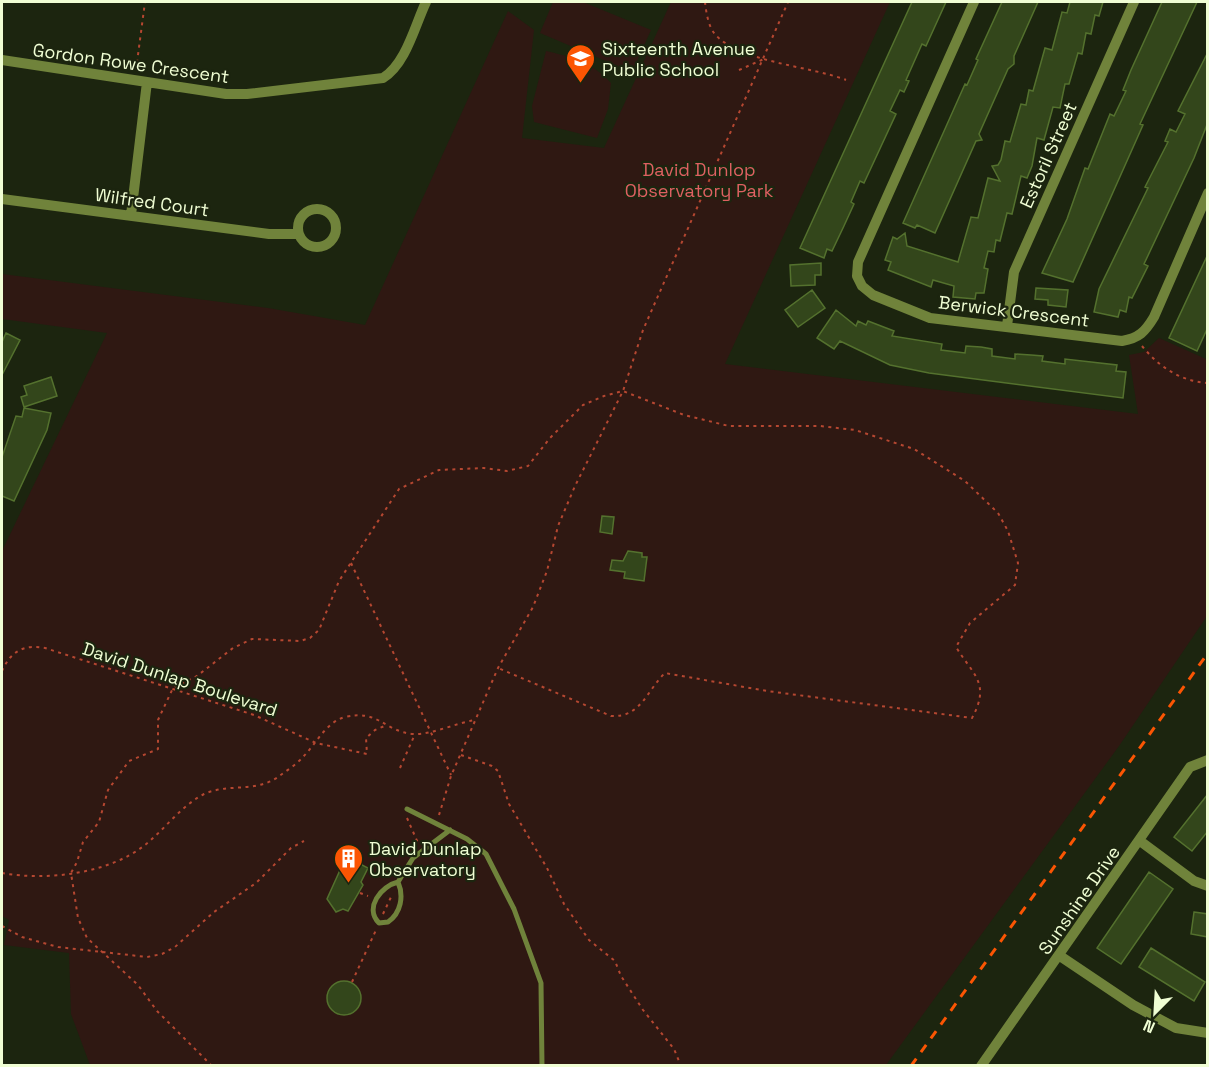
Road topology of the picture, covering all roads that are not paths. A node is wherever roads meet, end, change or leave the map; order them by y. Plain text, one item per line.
1 (426, 2) edge
2 (974, 2) edge
3 (1134, 2) edge
4 (2, 60) edge
5 (147, 82) junction
6 (1208, 193) edge
7 (2, 199) edge
8 (131, 215) junction
9 (299, 234) dead end
10 (1007, 326) junction
11 (1208, 760) edge
12 (407, 809) dead end
13 (450, 830) junction
14 (1140, 840) junction
15 (398, 882) junction
16 (1208, 886) edge
17 (1060, 956) junction
18 (1208, 1034) edge
19 (542, 1065) edge
20 (981, 1065) edge

1 - 5 street, Gordon Rowe Crescent
2 - 10 street, Berwick Crescent
3 - 10 street, Estoril Street
4 - 5 street, Gordon Rowe Crescent
5 - 8 street
6 - 10 street, Berwick Crescent
7 - 8 street, Wilfred Court
8 - 9 street, Wilfred Court
11 - 14 street, Sunshine Drive
12 - 13 lane
13 - 15 lane
13 - 19 lane
14 - 16 street
14 - 17 street, Sunshine Drive
15 - 15 lane
17 - 18 street
17 - 20 street, Sunshine Drive

